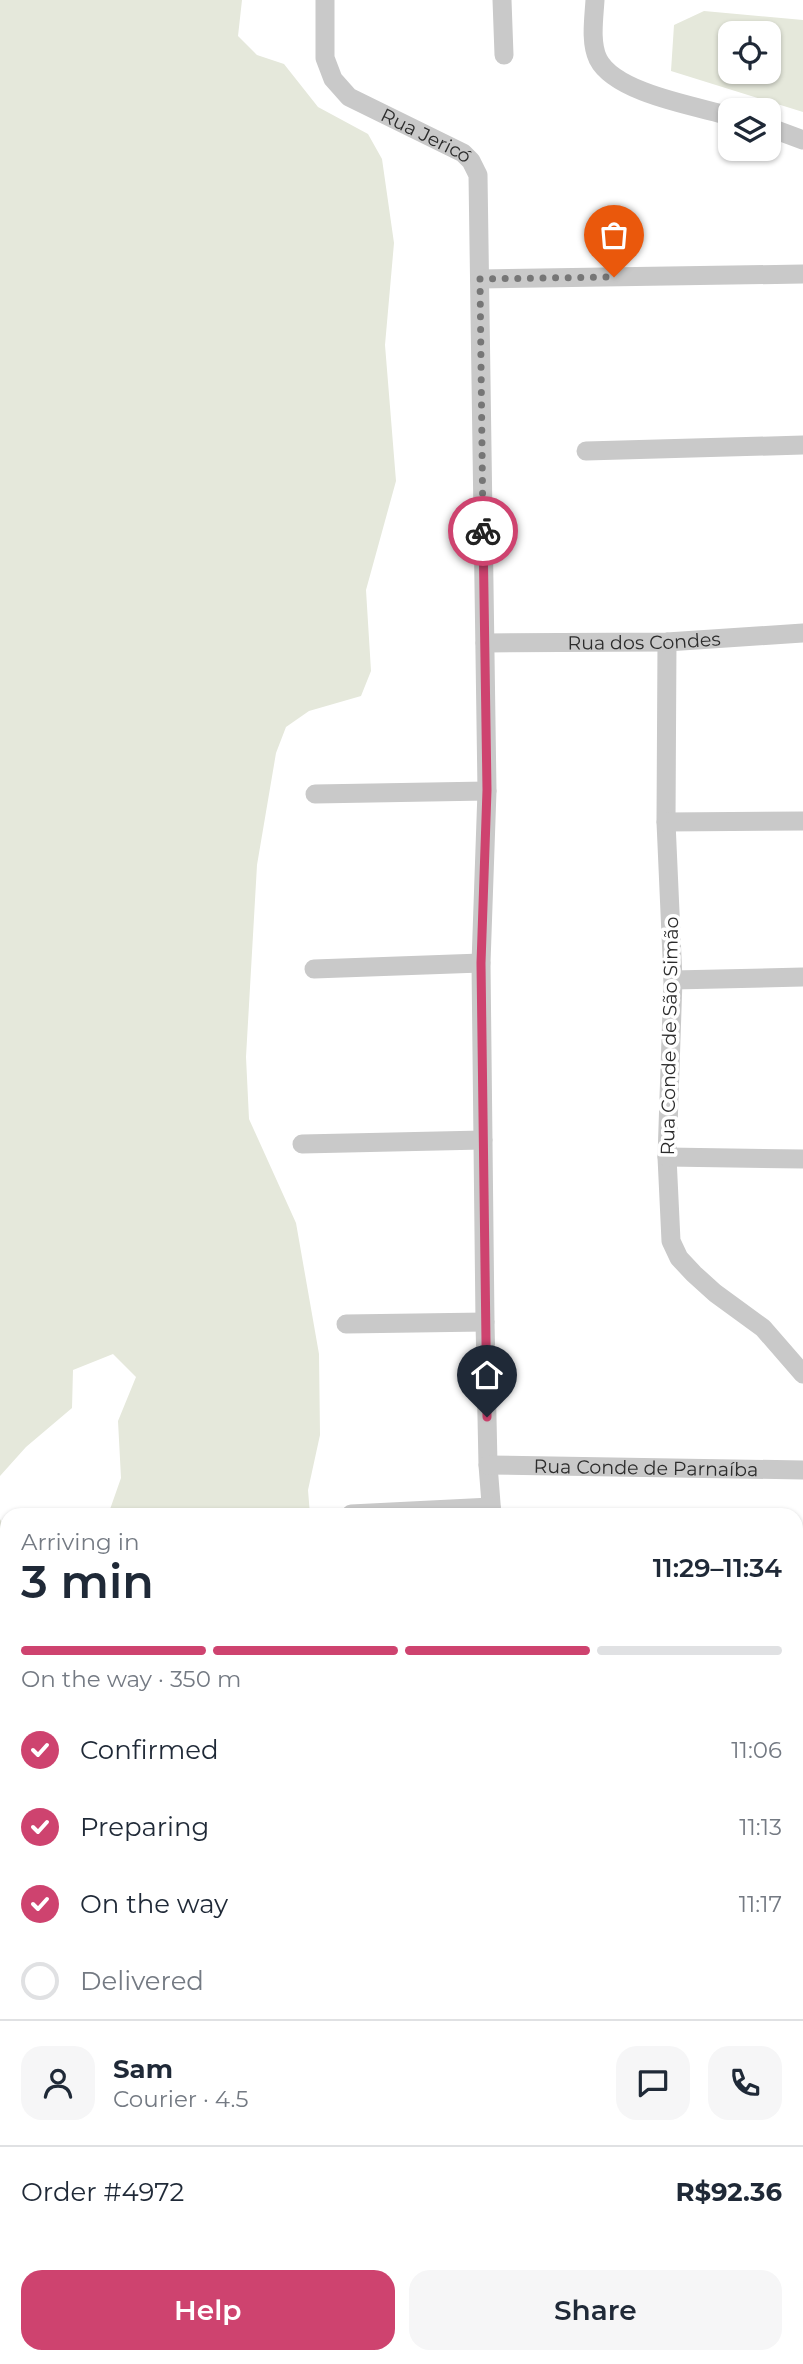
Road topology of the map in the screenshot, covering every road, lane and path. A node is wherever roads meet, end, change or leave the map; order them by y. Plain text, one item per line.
1 (326, 0) edge
2 (502, 0) edge
3 (595, 0) edge
4 (504, 55) dead end
5 (718, 113) edge
6 (781, 132) edge
7 (803, 140) edge
8 (803, 274) edge
9 (480, 279) junction
10 (803, 445) edge
11 (586, 451) dead end
12 (803, 633) edge
13 (667, 642) junction
14 (485, 643) junction
15 (487, 790) junction
16 (314, 794) dead end
17 (803, 821) edge
18 (666, 822) junction
19 (481, 963) junction
20 (314, 970) dead end
21 (803, 977) edge
22 (673, 979) junction
23 (483, 1140) junction
24 (302, 1144) dead end
25 (667, 1157) junction
26 (803, 1159) edge
27 (485, 1322) junction
28 (346, 1324) dead end
29 (803, 1374) edge
30 (488, 1465) junction
31 (803, 1470) edge
32 (492, 1508) edge

1 - 9 street, Rua Jericó
2 - 4 street
3 - 5 street
6 - 7 street
8 - 9 street
9 - 14 street, Rua Jericó
10 - 11 street
12 - 13 street, Rua dos Condes
13 - 14 street, Rua dos Condes
13 - 18 street, Rua Conde de São Simão
14 - 15 street, Rua Jericó
15 - 16 street
15 - 19 street, Rua Jericó
17 - 18 street
18 - 22 street, Rua Conde de São Simão
19 - 20 street
19 - 23 street, Rua Jericó
21 - 22 street
22 - 25 street, Rua Conde de São Simão
23 - 24 street
23 - 27 street, Rua Jericó
25 - 26 street
25 - 29 street, Rua Conde de São Simão
27 - 28 street
27 - 30 street, Rua Jericó
30 - 31 street, Rua Conde de Parnaíba
30 - 32 street, Rua Jericó

